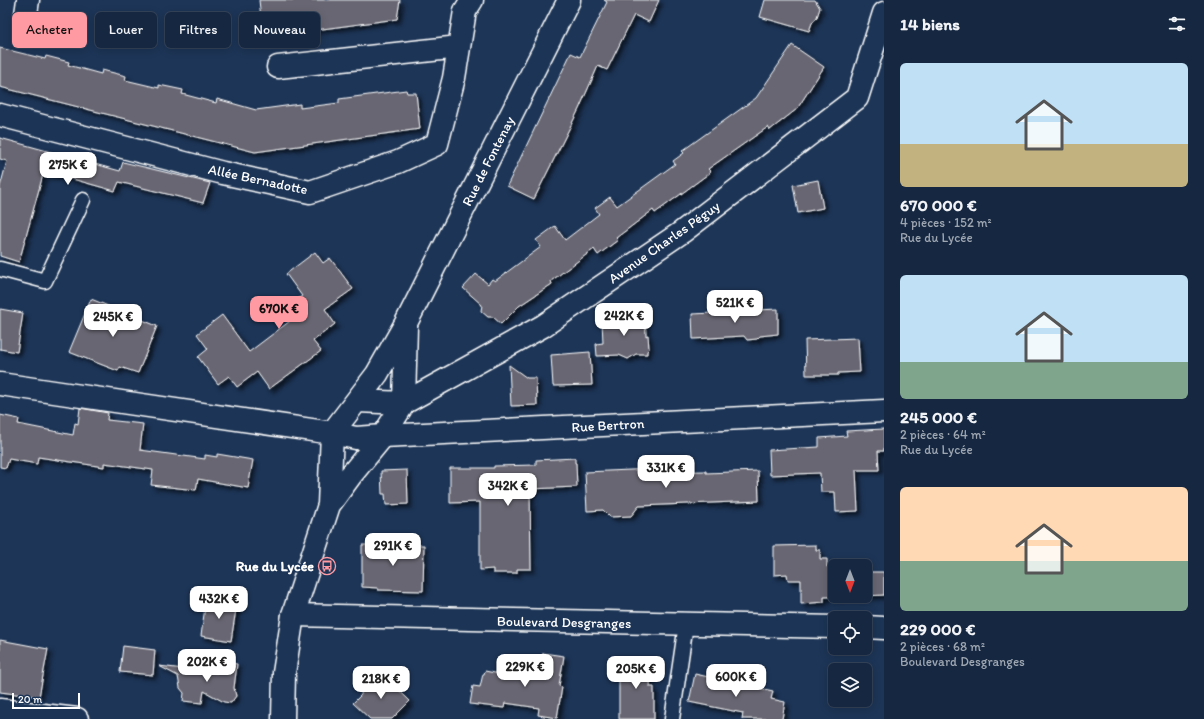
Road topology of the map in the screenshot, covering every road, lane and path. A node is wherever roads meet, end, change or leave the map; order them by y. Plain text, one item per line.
1 (472, 0) edge
2 (569, 0) edge
3 (884, 13) edge
4 (459, 47) junction
5 (278, 67) dead end
6 (0, 115) edge
7 (83, 200) dead end
8 (0, 269) edge
9 (406, 323) junction
10 (0, 384) edge
11 (356, 401) junction
12 (404, 403) junction
13 (884, 411) edge
14 (332, 433) junction
15 (383, 436) junction
16 (329, 504) junction
17 (292, 615) junction
18 (686, 624) junction
19 (828, 627) edge
20 (872, 627) edge
21 (884, 628) edge
22 (0, 710) edge
23 (76, 719) edge
24 (283, 719) edge
25 (672, 719) edge

1 - 4 street, Allée Bernadotte
2 - 9 street, Rue de Fontenay
3 - 12 street, Avenue Charles Péguy
4 - 5 street
4 - 6 street, Allée Bernadotte
7 - 8 lane
9 - 11 street, Rue de Fontenay
9 - 12 street, Rue de Fontenay
10 - 14 street
11 - 12 street
11 - 14 street, Rue de Fontenay
12 - 15 street
13 - 15 street, Rue Bertron
14 - 15 street, Rue Bertron
14 - 16 street
15 - 16 street
16 - 17 street
17 - 18 street, Boulevard Desgranges
17 - 24 street
18 - 19 street, Boulevard Desgranges
18 - 25 lane
20 - 21 street
22 - 23 street

